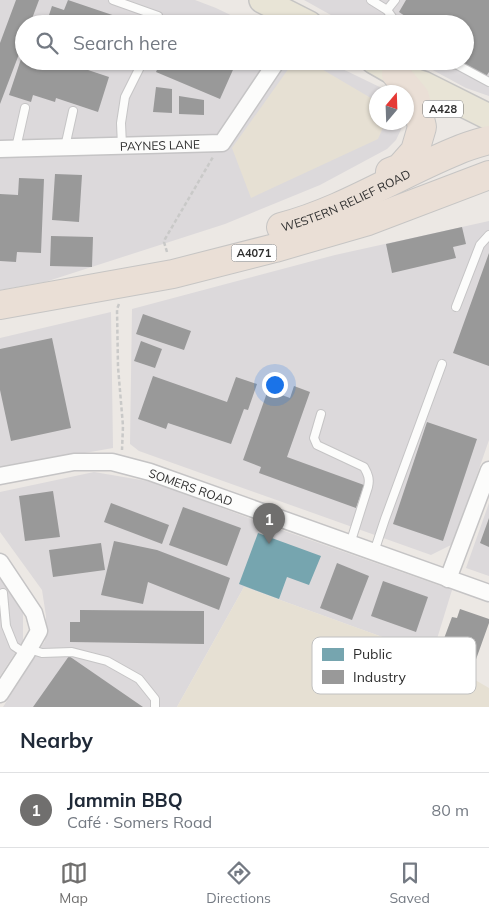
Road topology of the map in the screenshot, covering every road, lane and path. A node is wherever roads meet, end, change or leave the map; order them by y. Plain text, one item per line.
1 (113, 0) edge
2 (262, 0) edge
3 (372, 0) edge
4 (395, 0) edge
5 (387, 10) junction
6 (155, 15) edge
7 (290, 15) edge
8 (391, 15) edge
9 (138, 70) edge
10 (271, 70) edge
11 (387, 70) edge
12 (388, 70) edge
13 (391, 70) edge
14 (465, 70) edge
15 (489, 82) edge
16 (26, 108) dead end
17 (73, 111) dead end
18 (489, 117) edge
19 (489, 135) edge
20 (489, 140) edge
21 (222, 143) junction
22 (122, 146) junction
23 (64, 147) junction
24 (8, 149) edge
25 (489, 155) edge
26 (489, 175) edge
27 (304, 221) junction
28 (489, 235) edge
29 (167, 252) dead end
30 (54, 295) junction
31 (120, 303) dead end
32 (0, 305) edge
33 (456, 307) dead end
34 (442, 364) dead end
35 (322, 414) dead end
36 (122, 464) junction
37 (489, 470) edge
38 (0, 476) edge
39 (350, 544) junction
40 (374, 552) junction
41 (0, 562) edge
42 (448, 579) junction
43 (6, 590) edge
44 (489, 593) edge
45 (27, 651) junction
46 (0, 694) edge
47 (156, 707) edge

1 - 6 lane
2 - 7 main road
3 - 5 lane
4 - 5 lane
5 - 8 lane
9 - 22 lane
10 - 21 street
11 - 27 highway
12 - 19 main road, A428
13 - 18 main road, A428
14 - 15 lane
16 - 24 lane
17 - 23 lane
20 - 27 highway, WESTERN RELIEF ROAD / A4071
21 - 22 street, PAYNES LANE
21 - 29 path
22 - 23 street, PAYNES LANE
23 - 24 street, PAYNES LANE
25 - 27 highway
26 - 30 highway, WESTERN RELIEF ROAD / A4071
27 - 30 highway, WESTERN RELIEF ROAD / A4071
28 - 33 lane
30 - 32 highway, WESTERN RELIEF ROAD / A4071
31 - 36 path
34 - 40 lane
35 - 39 lane
36 - 38 street, SOMERS ROAD
36 - 39 street, SOMERS ROAD
37 - 42 street
39 - 40 street, SOMERS ROAD
40 - 42 street, SOMERS ROAD
41 - 43 street
42 - 44 street, SOMERS ROAD
43 - 45 lane
43 - 45 street
45 - 46 street
45 - 47 lane

